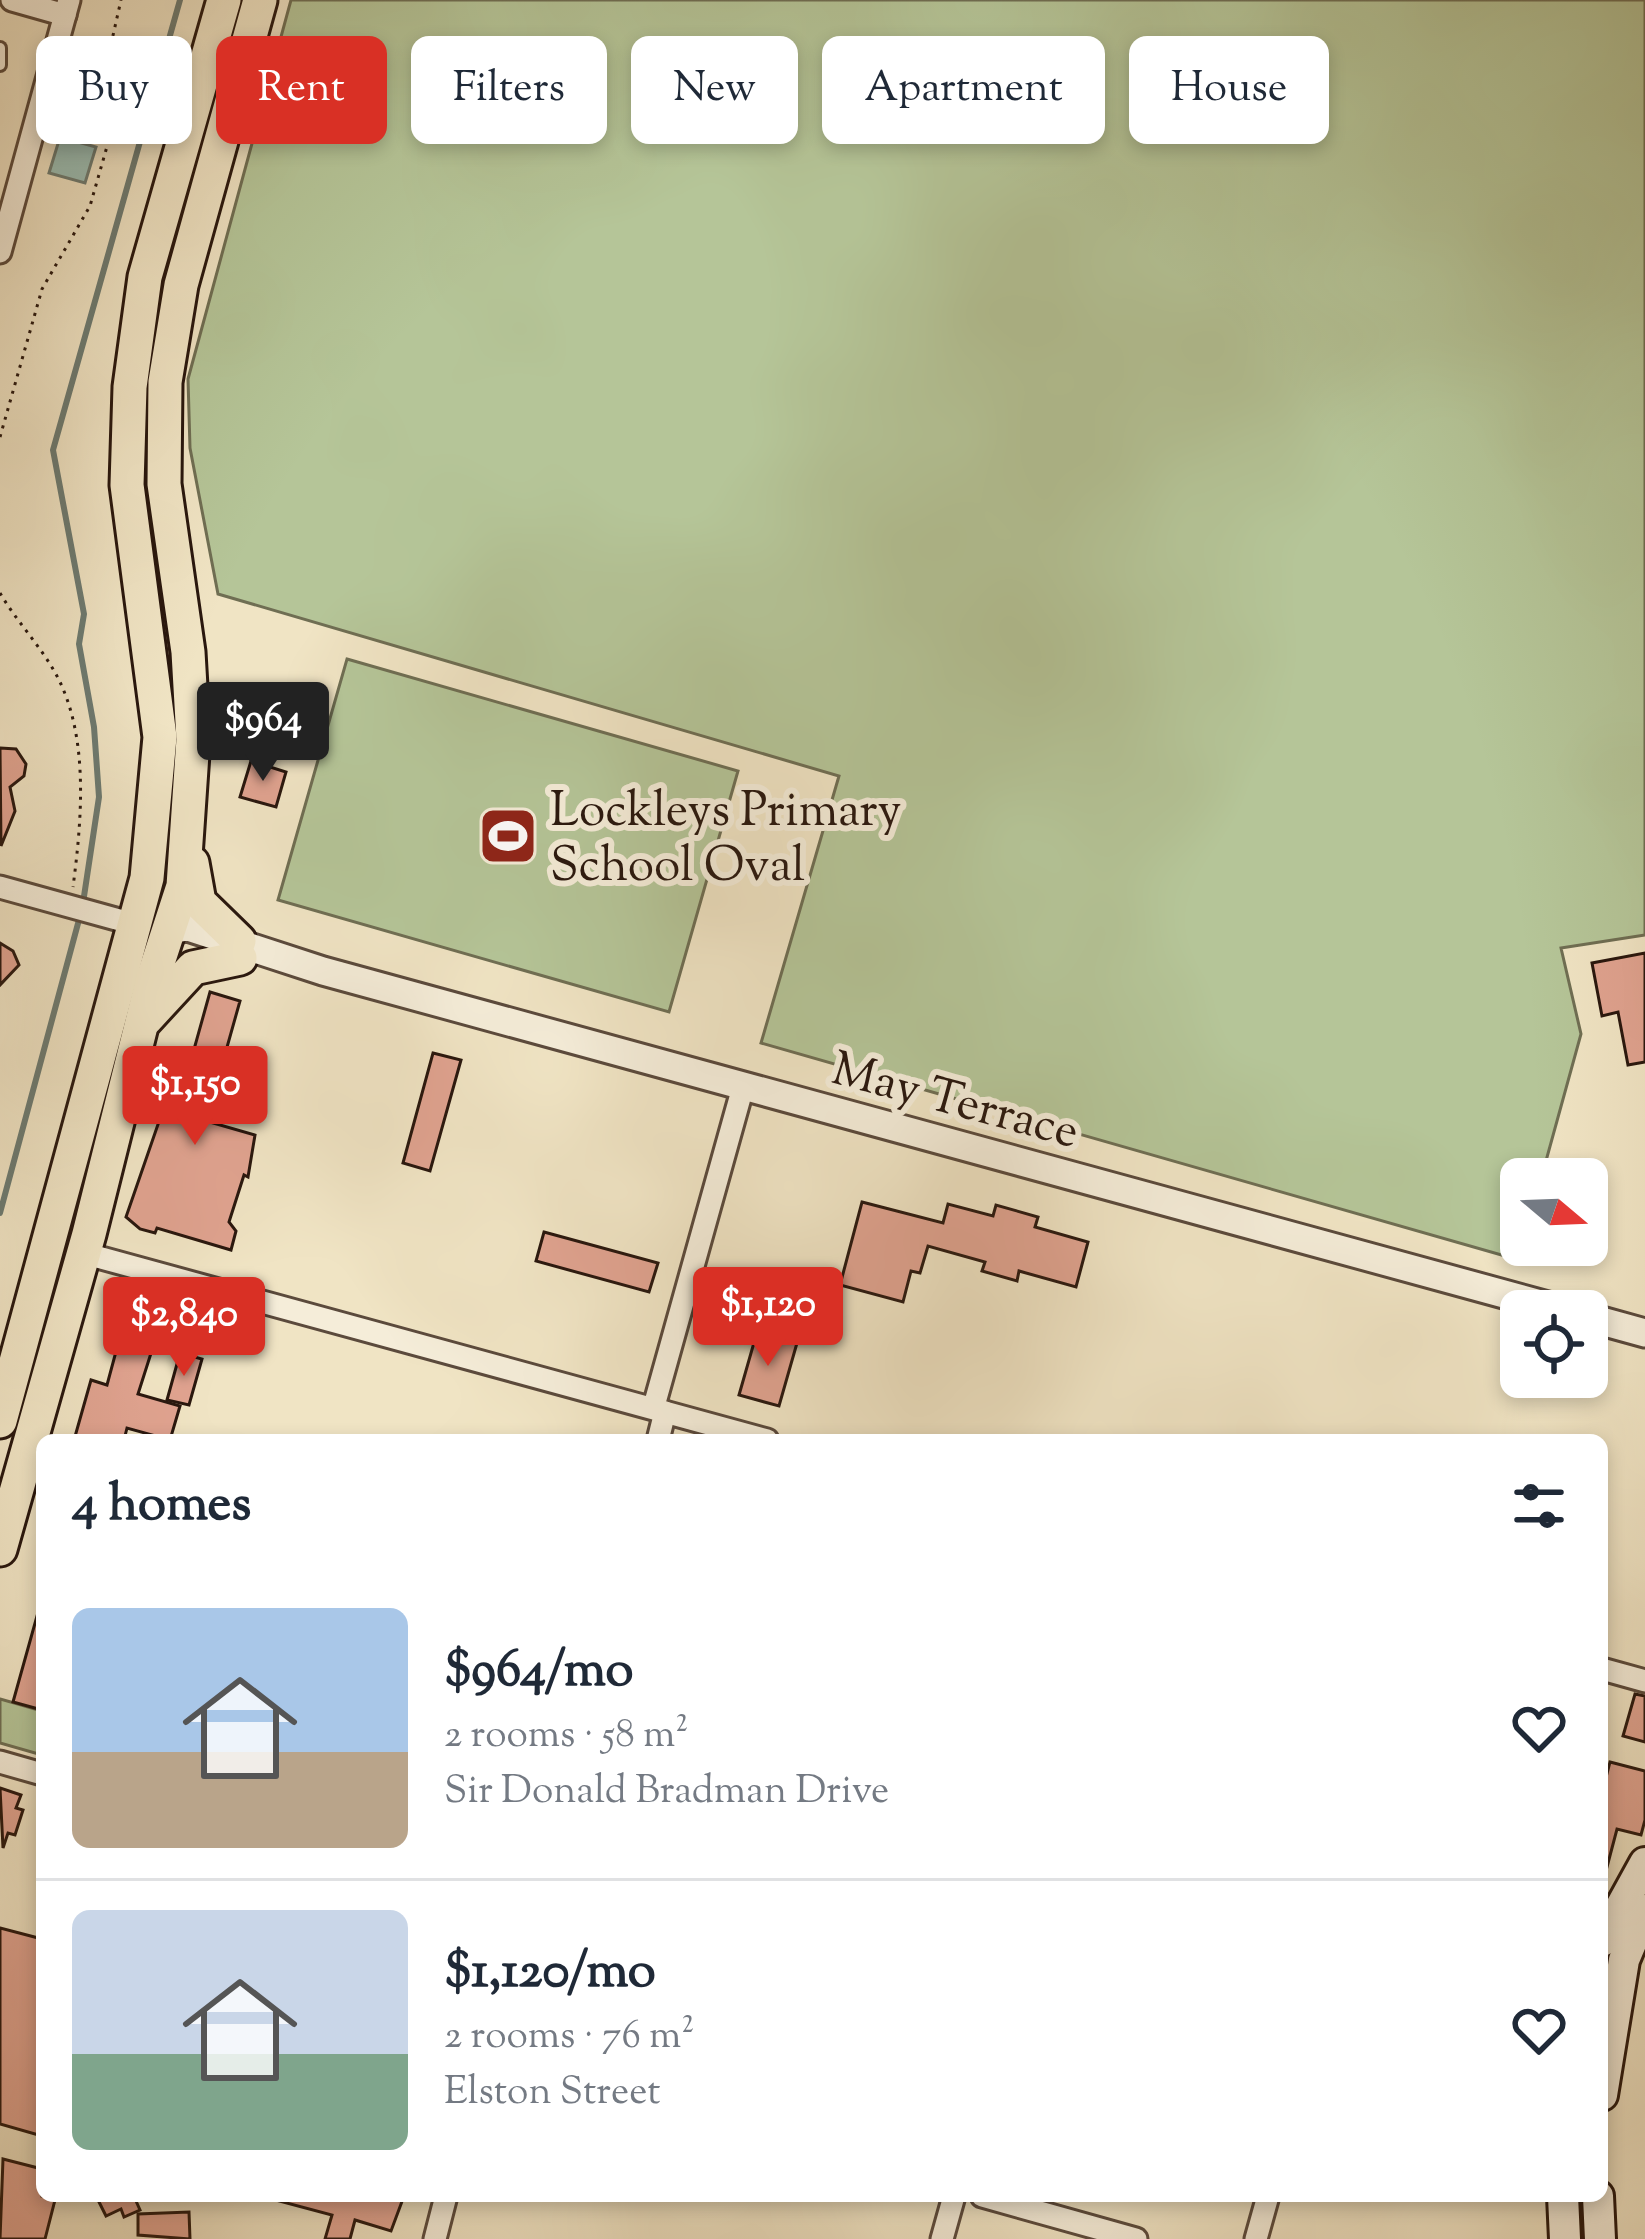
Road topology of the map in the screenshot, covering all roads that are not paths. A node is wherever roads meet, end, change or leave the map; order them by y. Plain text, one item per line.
1 (12, 0) edge
2 (224, 0) edge
3 (260, 0) edge
4 (67, 8) edge
5 (0, 48) edge
6 (0, 65) edge
7 (9, 183) edge
8 (0, 252) edge
9 (189, 837) junction
10 (147, 878) junction
11 (0, 886) edge
12 (134, 924) junction
13 (171, 929) junction
14 (240, 950) junction
15 (116, 991) junction
16 (142, 1023) junction
17 (743, 1087) junction
18 (83, 1253) junction
19 (1500, 1293) edge
20 (1608, 1323) edge
21 (1645, 1333) edge
22 (659, 1409) junction
23 (0, 1421) edge
24 (41, 1434) edge
25 (658, 1434) edge
26 (746, 1434) edge
27 (36, 1455) edge
28 (28, 1489) edge
29 (0, 1549) edge
30 (1608, 1671) edge
31 (1645, 1681) edge
32 (0, 1762) edge
33 (36, 1772) edge
34 (1645, 1863) edge
35 (1645, 1910) edge
36 (1608, 1930) edge
37 (1608, 2008) edge
38 (444, 2202) edge
39 (952, 2202) edge
40 (1003, 2202) edge
41 (1266, 2202) edge
42 (1563, 2202) edge
43 (1598, 2202) edge
44 (435, 2239) edge
45 (942, 2239) edge
46 (1136, 2239) edge
47 (1256, 2239) edge
48 (1564, 2239) edge
49 (1600, 2239) edge

1 - 4 street
2 - 10 main road
3 - 9 main road
4 - 7 street
5 - 6 lane
7 - 8 street
9 - 13 main road
9 - 14 main road
10 - 12 main road
10 - 13 main road
11 - 12 street
12 - 15 main road
13 - 14 street, May Terrace
13 - 15 main road
13 - 16 main road
14 - 16 main road
14 - 17 street, May Terrace
15 - 23 main road
16 - 18 main road
17 - 19 street, May Terrace
17 - 22 street
18 - 22 street
18 - 24 main road
20 - 21 street
22 - 25 street
22 - 26 street
27 - 28 main road
28 - 29 main road
30 - 31 street
32 - 33 street
34 - 36 main road
35 - 37 main road
38 - 44 street
39 - 45 street
40 - 46 street
41 - 47 street
42 - 48 main road
43 - 49 main road

